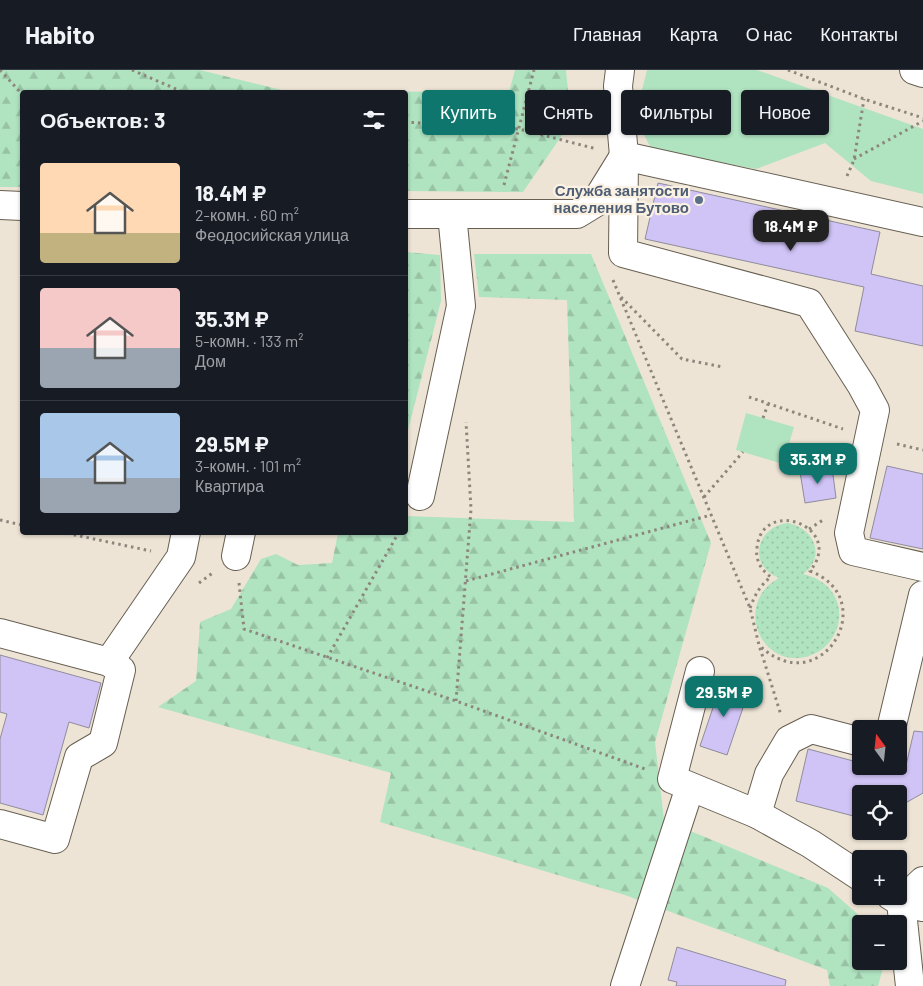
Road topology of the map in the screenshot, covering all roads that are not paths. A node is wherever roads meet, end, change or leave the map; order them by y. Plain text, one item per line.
1 (620, 70) edge
2 (914, 70) edge
3 (923, 73) edge
4 (624, 156) junction
5 (0, 205) edge
6 (20, 206) edge
7 (408, 214) edge
8 (452, 214) junction
9 (923, 222) edge
10 (420, 496) dead end
11 (184, 545) edge
12 (923, 567) edge
13 (923, 595) edge
14 (0, 633) edge
15 (110, 662) junction
16 (700, 671) dead end
17 (893, 720) edge
18 (852, 740) edge
19 (681, 783) junction
20 (756, 814) junction
21 (0, 824) edge
22 (852, 871) edge
23 (923, 881) edge
24 (907, 900) edge
25 (905, 905) edge
26 (625, 986) edge
27 (910, 986) edge

1 - 4 street
2 - 3 street
4 - 8 street
4 - 9 street
4 - 12 street
5 - 6 street
7 - 8 street
8 - 10 street
11 - 15 street
13 - 17 street
14 - 15 street
15 - 21 street
16 - 19 street
18 - 20 street
19 - 20 street
19 - 26 street
20 - 22 street
23 - 24 street
25 - 27 street

